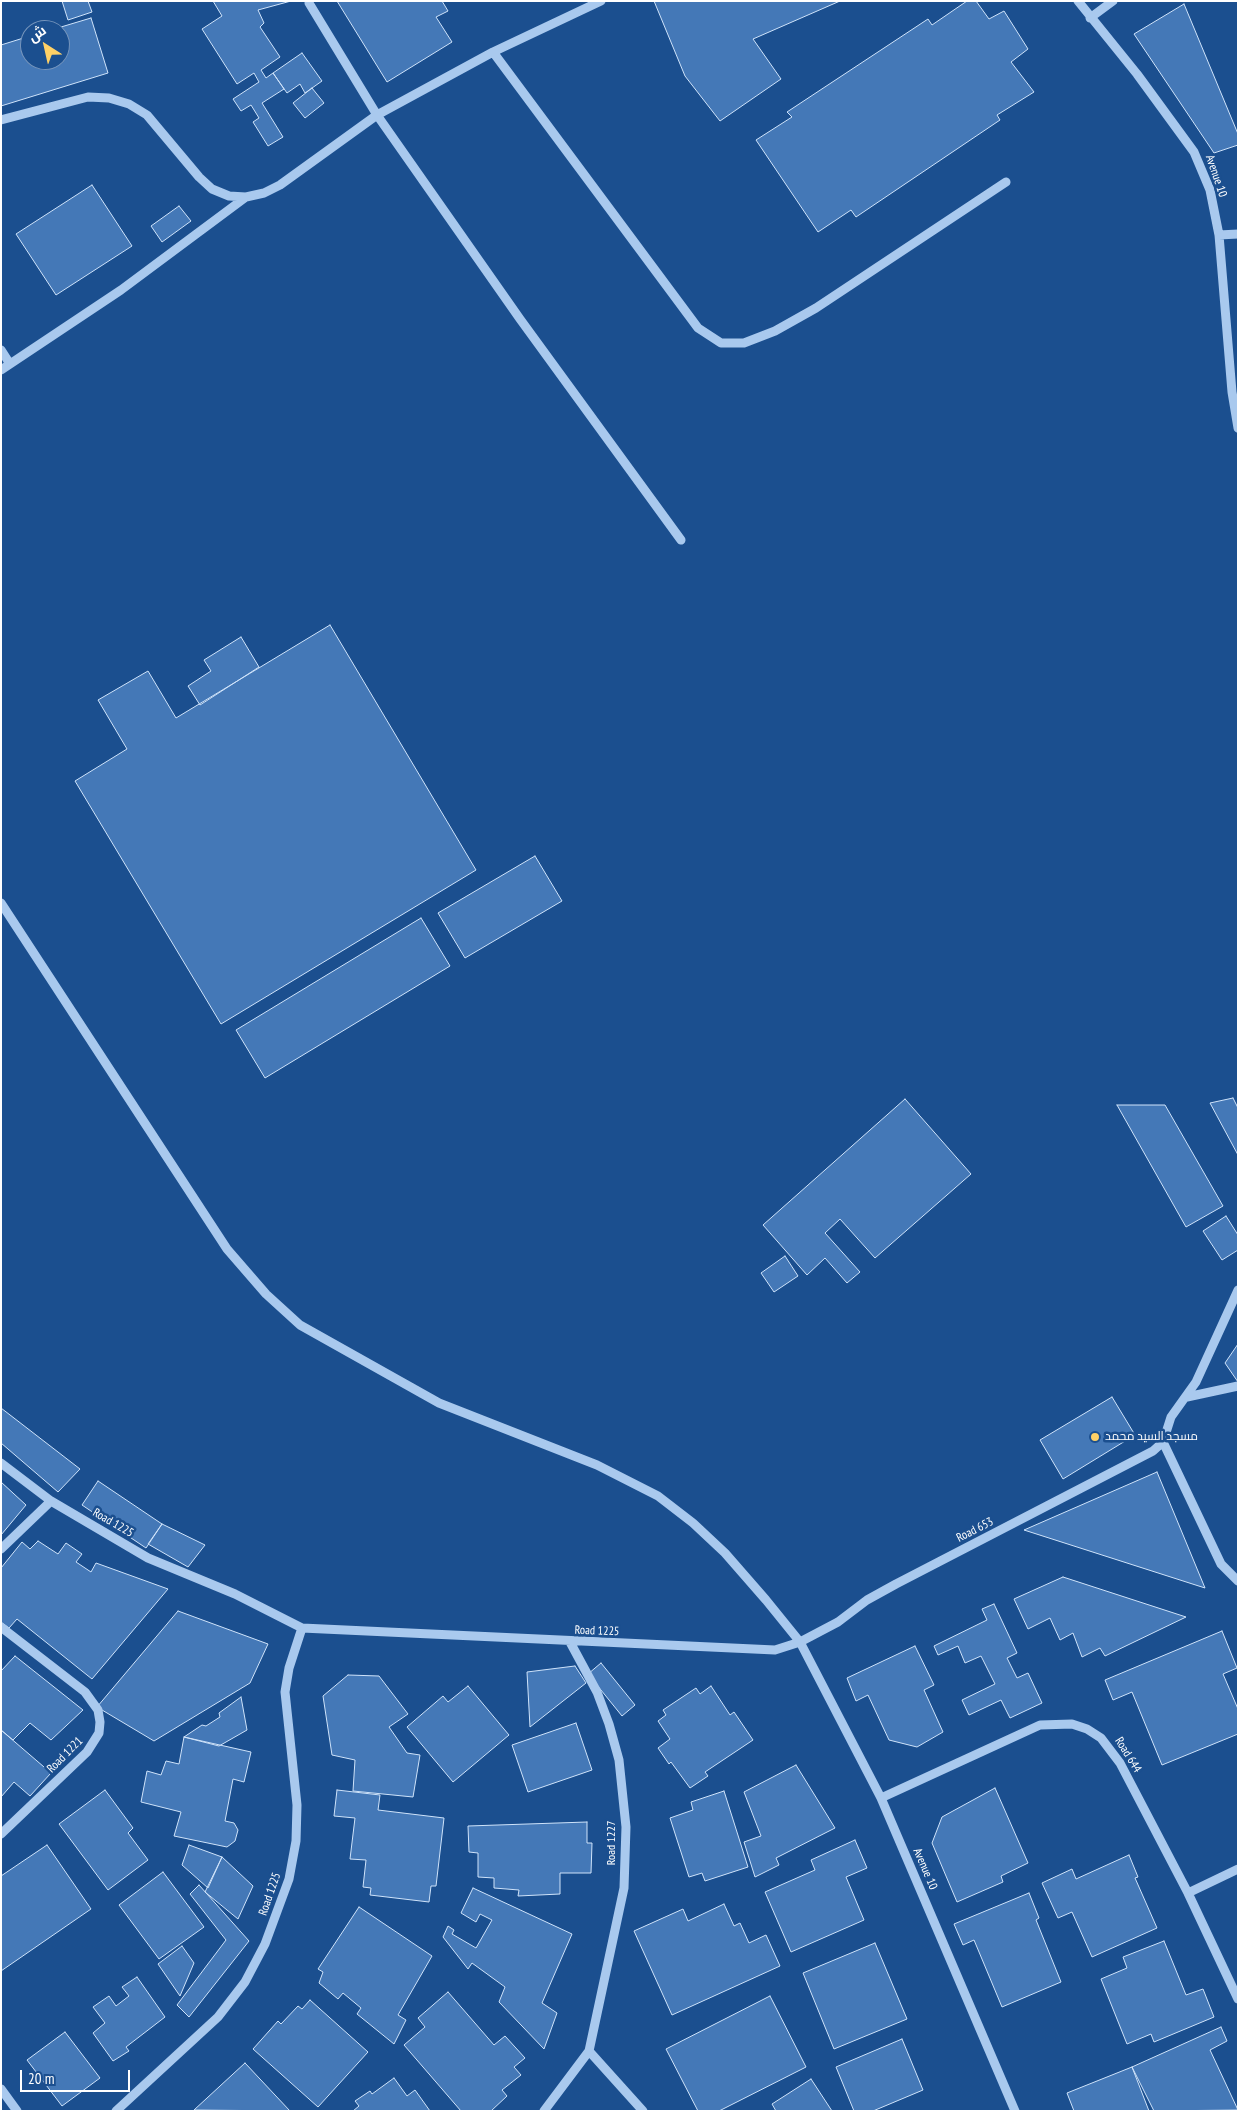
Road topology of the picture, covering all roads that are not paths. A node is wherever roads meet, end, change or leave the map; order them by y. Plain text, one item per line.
1 (601, 1) edge
2 (1078, 1) edge
3 (1113, 1) edge
4 (309, 3) dead end
5 (1090, 18) junction
6 (493, 52) junction
7 (377, 115) junction
8 (1, 120) edge
9 (1006, 182) dead end
10 (246, 197) junction
11 (1238, 234) edge
12 (1219, 235) junction
13 (1, 350) edge
14 (10, 364) junction
15 (1, 370) edge
16 (1238, 428) edge
17 (681, 540) dead end
18 (1, 904) edge
19 (1238, 1290) edge
20 (1238, 1386) edge
21 (1187, 1397) junction
22 (1163, 1442) junction
23 (1, 1463) edge
24 (51, 1501) junction
25 (1, 1549) edge
26 (1238, 1580) edge
27 (1, 1627) edge
28 (302, 1628) junction
29 (570, 1642) junction
30 (800, 1642) junction
31 (881, 1798) junction
32 (1, 1834) edge
33 (1238, 1869) edge
34 (1188, 1893) junction
35 (1238, 1999) edge
36 (589, 2050) junction
37 (1, 2089) edge
38 (17, 2111) edge
39 (116, 2111) edge
40 (544, 2111) edge
41 (643, 2111) edge
42 (1015, 2111) edge

1 - 6 street
2 - 5 street, Avenue 10
3 - 5 street
4 - 7 street
5 - 12 street, Avenue 10
6 - 7 street
6 - 9 street
7 - 10 street
7 - 17 street
8 - 10 street
10 - 14 street
11 - 12 street
12 - 16 street, Avenue 10
13 - 14 street
14 - 15 street
18 - 30 street, Avenue 10
19 - 21 street
20 - 21 street
21 - 22 street
22 - 26 street
22 - 30 street, Road 653
23 - 24 street, Road 1225
24 - 25 street
24 - 28 street, Road 1225
27 - 32 street, Road 1221
28 - 29 street, Road 1225
28 - 39 street, Road 1225
29 - 30 street, Road 1225
29 - 36 street, Road 1227
30 - 31 street, Avenue 10
31 - 34 street, Road 644
31 - 42 street, Avenue 10
33 - 34 street
34 - 35 street, Road 644
36 - 40 street, Road 1227
36 - 41 street
37 - 38 street

